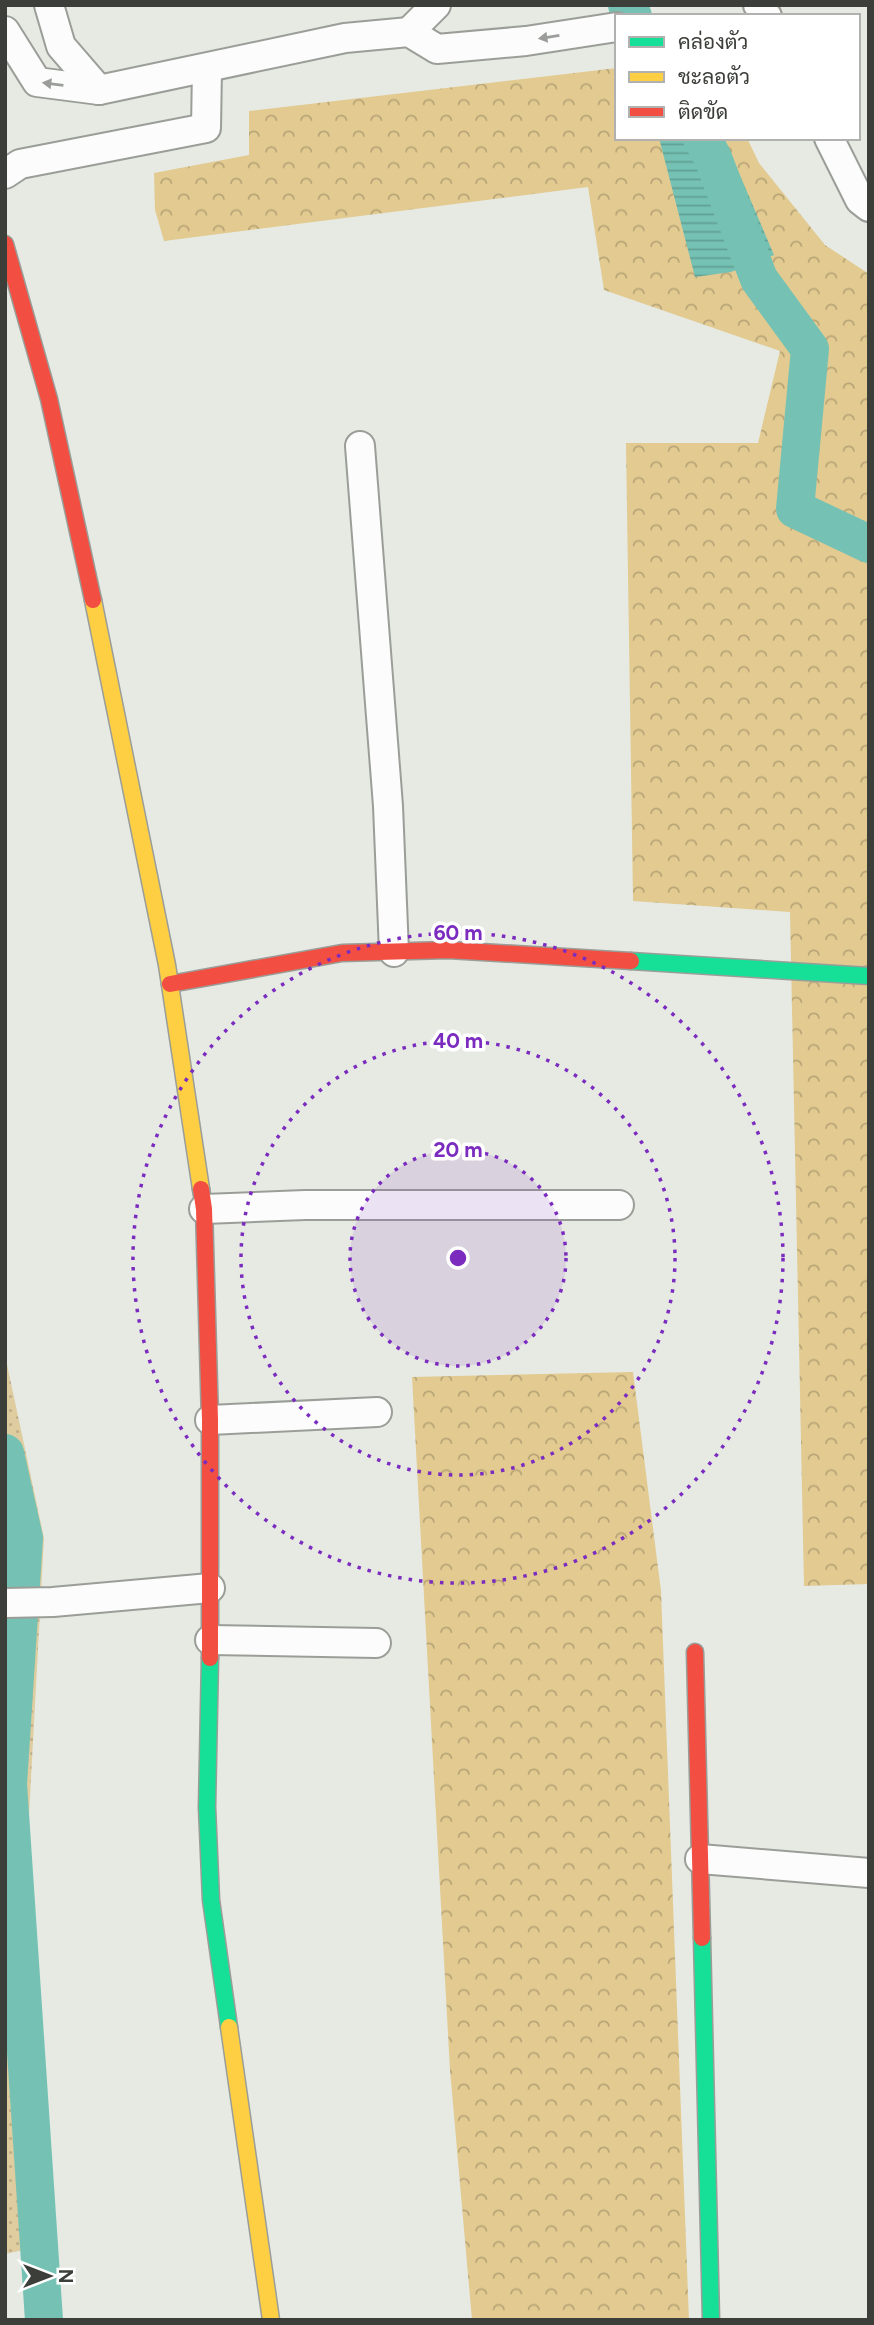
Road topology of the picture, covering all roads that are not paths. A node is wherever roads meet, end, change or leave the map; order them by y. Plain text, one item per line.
1 (49, 5) edge
2 (436, 5) edge
3 (615, 27) edge
4 (5, 31) edge
5 (409, 32) junction
6 (207, 68) junction
7 (99, 90) junction
8 (830, 140) edge
9 (5, 174) edge
10 (869, 207) edge
11 (5, 244) edge
12 (360, 446) dead end
13 (394, 952) junction
14 (869, 976) edge
15 (170, 984) junction
16 (619, 1205) dead end
17 (204, 1209) junction
18 (377, 1412) dead end
19 (211, 1420) junction
20 (210, 1588) junction
21 (5, 1603) edge
22 (211, 1640) junction
23 (376, 1643) dead end
24 (695, 1652) dead end
25 (700, 1859) junction
26 (869, 1874) edge
27 (271, 2320) edge
28 (711, 2320) edge

1 - 7 street
2 - 5 street
3 -> 5 street
7 -> 4 street
5 - 6 street
6 - 7 street
6 - 9 street
8 - 10 street
11 - 15 street
12 - 13 street
13 - 14 street
13 - 15 street
15 - 17 street
16 - 17 street
17 - 19 street
18 - 19 street
19 - 20 street
20 - 21 street
20 - 22 street
22 - 23 street
22 - 27 street
24 - 25 street
25 - 26 street
25 - 28 street

